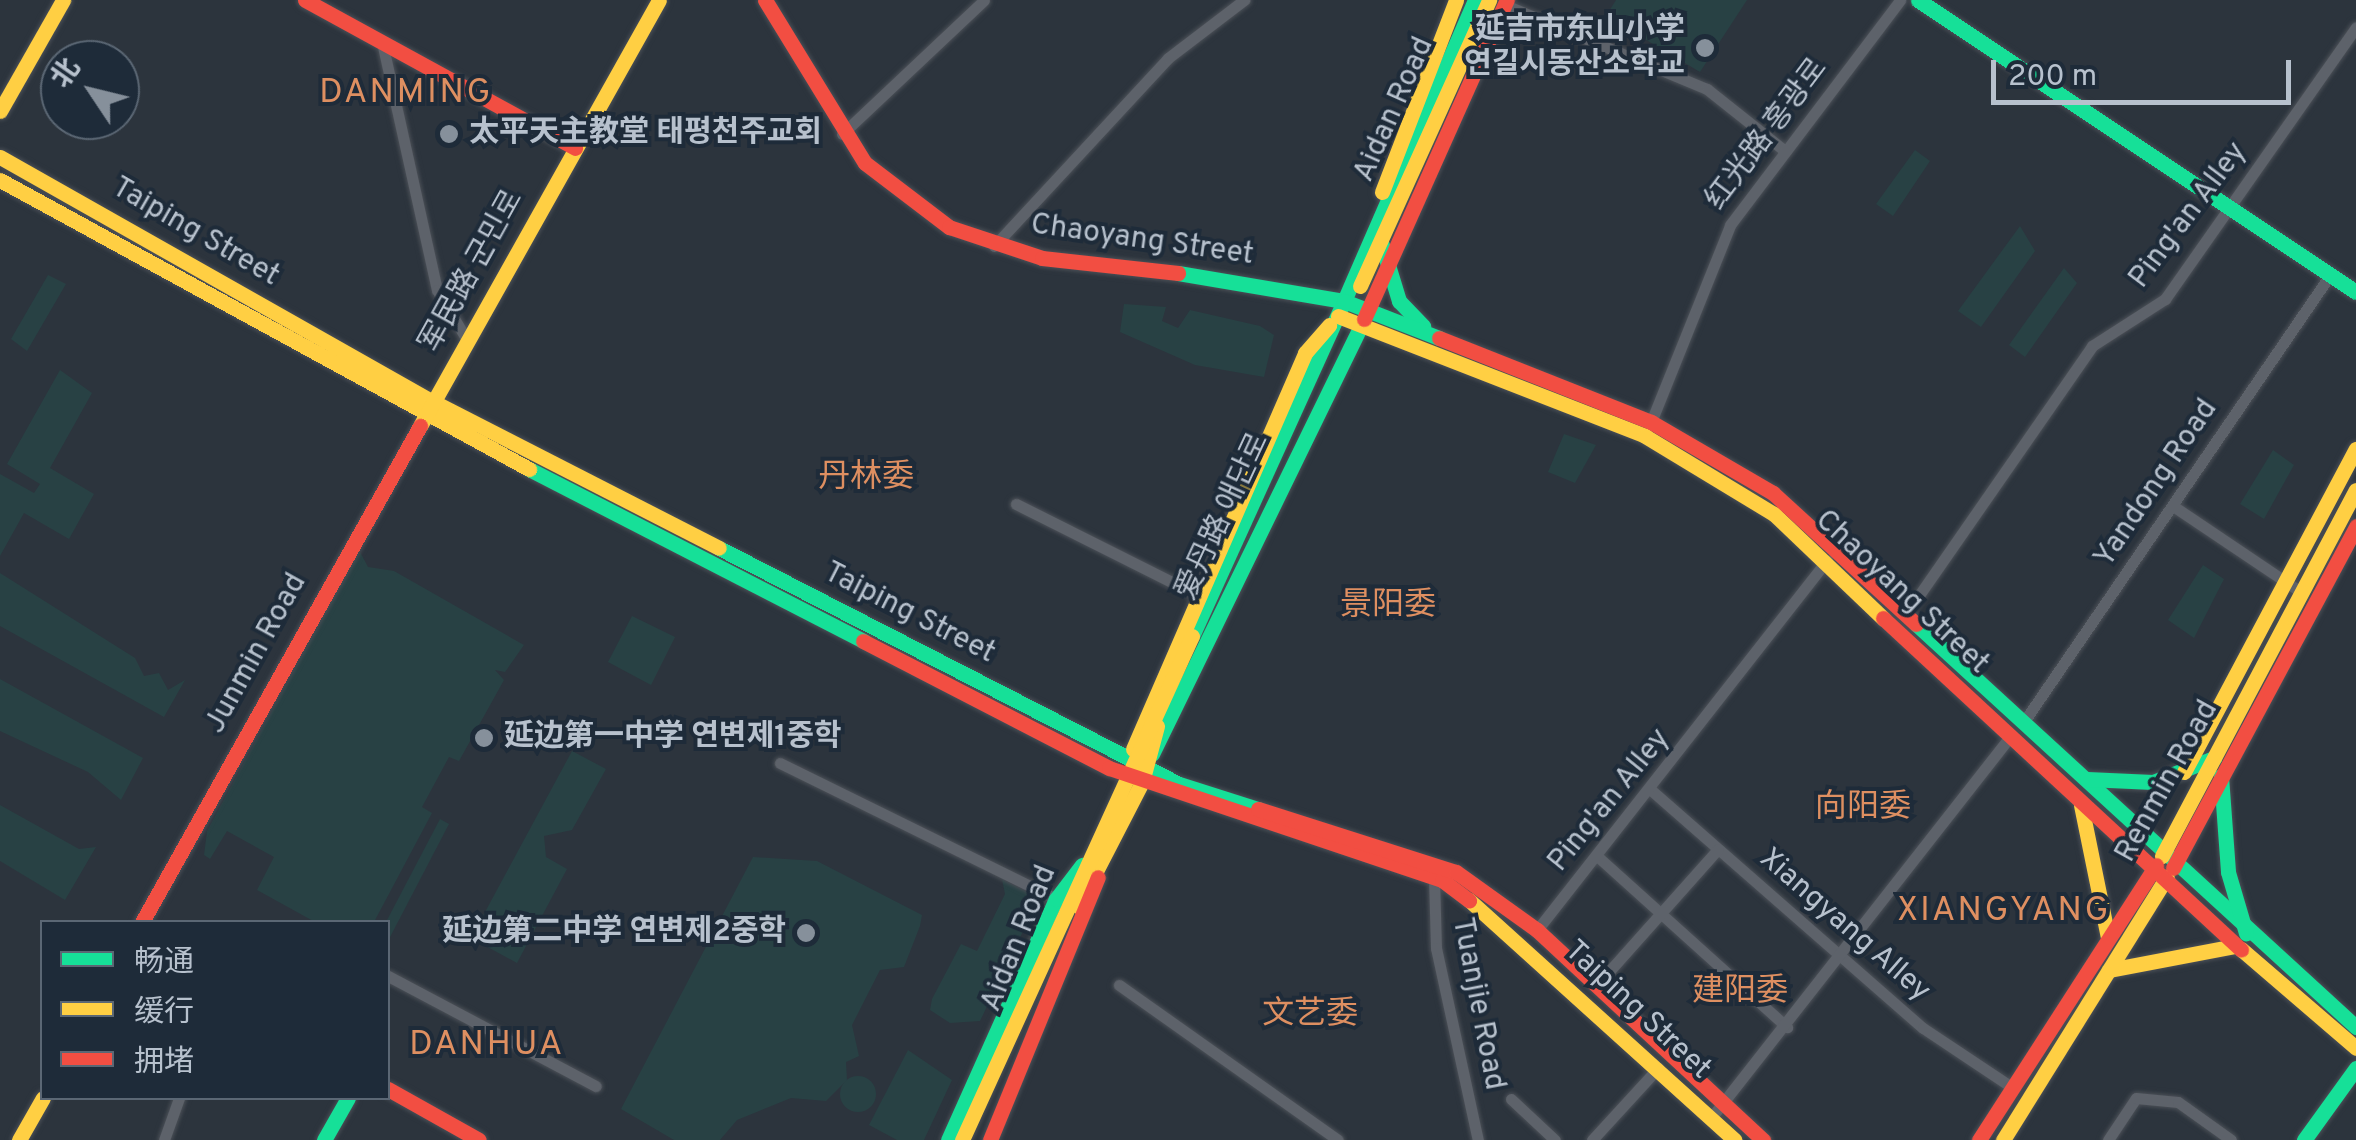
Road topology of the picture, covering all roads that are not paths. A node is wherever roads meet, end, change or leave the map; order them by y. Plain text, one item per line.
1 (63, 0) edge
2 (305, 0) edge
3 (659, 0) edge
4 (765, 0) edge
5 (984, 0) edge
6 (1244, 0) edge
7 (1456, 0) edge
8 (1475, 0) edge
9 (1900, 0) edge
10 (1918, 0) edge
11 (1500, 2) edge
12 (2356, 26) edge
13 (382, 42) junction
14 (0, 111) edge
15 (842, 134) junction
16 (575, 148) junction
17 (1785, 151) junction
18 (0, 156) edge
19 (0, 180) edge
20 (1382, 206) junction
21 (2228, 209) junction
22 (994, 246) junction
23 (1383, 250) junction
24 (2330, 275) junction
25 (2356, 292) edge
26 (1348, 311) junction
27 (1435, 336) junction
28 (466, 340) junction
29 (428, 408) junction
30 (1652, 422) junction
31 (2356, 449) edge
32 (2356, 490) edge
33 (1016, 504) dead end
34 (2173, 506) junction
35 (2356, 526) edge
36 (1828, 559) junction
37 (2286, 582) junction
38 (2301, 592) junction
39 (1196, 594) junction
40 (1908, 611) junction
41 (2025, 720) junction
42 (2011, 734) junction
43 (2214, 758) junction
44 (1130, 761) junction
45 (780, 763) dead end
46 (1147, 768) junction
47 (2183, 774) junction
48 (2221, 776) junction
49 (2087, 779) junction
50 (1650, 790) junction
51 (2081, 804) junction
52 (1108, 811) junction
53 (1125, 819) junction
54 (1718, 849) junction
55 (1597, 856) junction
56 (2168, 862) junction
57 (1082, 866) junction
58 (1098, 877) junction
59 (1434, 877) junction
60 (2157, 878) junction
61 (1056, 899) junction
62 (1662, 912) junction
63 (143, 920) edge
64 (1537, 930) junction
65 (2108, 938) junction
66 (2240, 939) junction
67 (1843, 958) junction
68 (2110, 970) junction
69 (390, 977) edge
70 (1119, 985) dead end
71 (1596, 986) junction
72 (1786, 1027) junction
73 (2356, 1027) edge
74 (2356, 1048) edge
75 (1658, 1068) junction
76 (2356, 1068) edge
77 (596, 1086) dead end
78 (2013, 1088) junction
79 (390, 1090) edge
80 (1511, 1099) dead end
81 (42, 1100) edge
82 (178, 1100) edge
83 (347, 1100) edge
84 (1724, 1102) junction
85 (1711, 1118) junction
86 (19, 1140) edge
87 (164, 1140) edge
88 (324, 1140) edge
89 (480, 1140) edge
90 (948, 1140) edge
91 (962, 1140) edge
92 (973, 1140) edge
93 (990, 1140) edge
94 (1338, 1140) edge
95 (1478, 1140) edge
96 (1555, 1140) edge
97 (1592, 1140) edge
98 (1734, 1140) edge
99 (1763, 1140) edge
100 (1979, 1140) edge
101 (2004, 1140) edge
102 (2108, 1140) edge
103 (2230, 1140) edge
104 (2304, 1140) edge

1 - 14 main road
2 - 13 main road
3 - 16 main road, 军民路 군민로
4 - 15 main road, Chaoyang Street
5 - 15 street
6 - 22 street
7 - 20 main road, Aidan Road
8 - 20 main road, Aidan Road
9 - 17 street, 红光路 홍광로
10 - 21 main road
11 - 17 street
11 - 23 main road, Aidan Road
12 - 21 street, Ping'an Alley
13 - 16 main road
13 - 28 street
15 - 22 main road, Chaoyang Street
16 - 28 main road, 军民路 군민로
17 - 30 street, 红光路 홍광로
18 - 29 main road, Taiping Street
19 - 29 main road, Taiping Street
20 - 26 main road, 爱丹路 애단로
21 - 24 main road
21 - 40 street, Ping'an Alley
22 - 26 main road, Chaoyang Street
23 - 26 main road, Aidan Road
23 - 27 main road
24 - 25 main road
24 - 34 street, Yandong Road
26 - 27 main road, Chaoyang Street
26 - 36 main road, Chaoyang Street
26 - 39 main road, 爱丹路 애단로
26 - 44 main road, 爱丹路 애단로
26 - 46 main road, 爱丹路 애단로
27 - 30 main road, Chaoyang Street
28 - 29 main road, 军民路 군민로
29 - 44 main road, Taiping Street
29 - 63 main road, Junmin Road
30 - 40 main road, Chaoyang Street
31 - 37 main road
32 - 38 main road, Renmin Road
33 - 39 street
34 - 37 street
34 - 41 street, Yandong Road
35 - 48 main road, Renmin Road
36 - 42 main road, Chaoyang Street
36 - 50 street, Ping'an Alley
37 - 38 street
37 - 47 main road
38 - 43 main road, Renmin Road
39 - 44 main road, 爱丹路 애단로
40 - 41 main road, Chaoyang Street
41 - 49 main road, Chaoyang Street
42 - 51 main road, Chaoyang Street
42 - 67 street
43 - 47 main road
43 - 56 main road, Renmin Road
44 - 46 main road, Taiping Street
44 - 52 main road, 爱丹路 애단로
45 - 61 street
46 - 53 main road, 爱丹路 애단로
46 - 59 main road, Taiping Street
46 - 64 main road, Taiping Street
47 - 49 main road
48 - 56 main road, Renmin Road
48 - 66 main road
49 - 56 main road, Chaoyang Street
50 - 54 street, Xiangyang Alley
50 - 55 street, Ping'an Alley
51 - 60 main road, Chaoyang Street
51 - 65 main road
52 - 53 main road
52 - 57 main road, 爱丹路 애단로
53 - 58 main road, 爱丹路 애단로
54 - 62 street
54 - 67 street, Xiangyang Alley
55 - 62 street
55 - 64 street, Ping'an Alley
56 - 60 main road, Renmin Road
56 - 66 main road, Chaoyang Street
57 - 61 main road, Aidan Road
57 - 91 main road, Aidan Road
58 - 92 main road, Aidan Road
58 - 93 main road, Aidan Road
59 - 75 main road, Taiping Street
59 - 95 street, Tuanjie Road
60 - 65 main road, Renmin Road
60 - 66 main road, Chaoyang Street
60 - 68 main road, Renmin Road
61 - 90 main road, Aidan Road
62 - 71 street
62 - 72 street
64 - 71 main road, Taiping Street
65 - 78 main road, Renmin Road
66 - 68 main road
66 - 73 main road, Chaoyang Street
66 - 74 main road, Chaoyang Street
67 - 72 street
67 - 78 street, Xiangyang Alley
68 - 101 main road, Renmin Road
69 - 77 street
70 - 94 street
71 - 84 main road, Taiping Street
72 - 84 street
75 - 85 main road, Taiping Street
75 - 97 street
76 - 104 main road
78 - 100 main road, Renmin Road
79 - 89 main road
80 - 96 street
81 - 86 main road
82 - 87 street
83 - 88 main road
84 - 85 street
84 - 99 main road, Taiping Street
85 - 98 main road, Taiping Street
102 - 103 street

